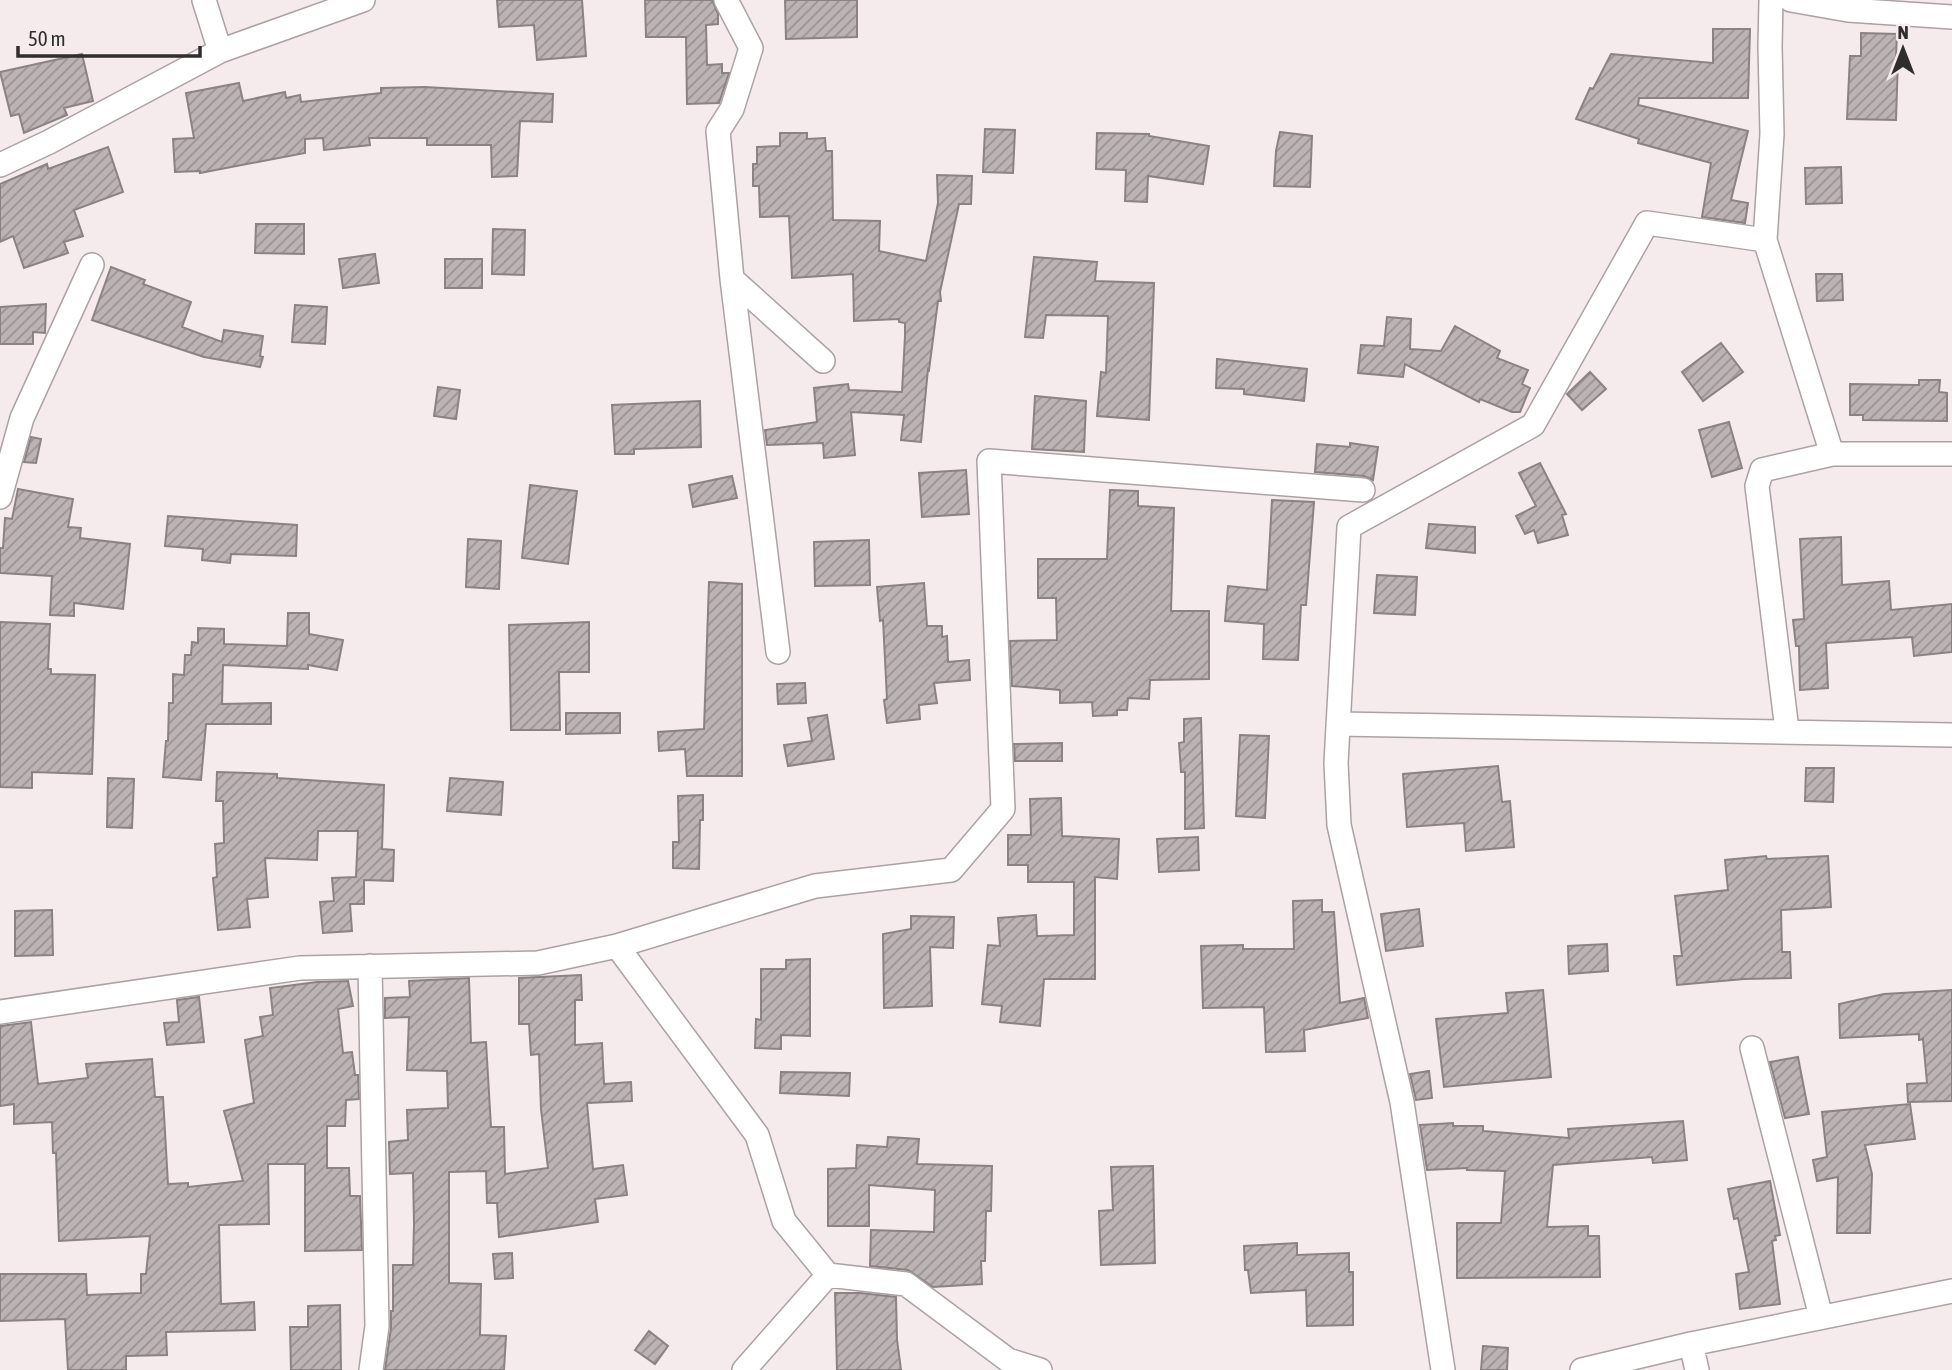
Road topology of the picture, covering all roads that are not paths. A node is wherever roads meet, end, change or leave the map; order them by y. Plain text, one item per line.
1 (204, 0) edge
2 (363, 0) edge
3 (726, 0) edge
4 (1772, 0) edge
5 (1791, 0) edge
6 (1952, 17) edge
7 (220, 51) junction
8 (0, 165) edge
9 (1765, 240) junction
10 (92, 265) dead end
11 (732, 279) junction
12 (823, 361) dead end
13 (1832, 454) junction
14 (1952, 454) edge
15 (1363, 490) dead end
16 (0, 497) edge
17 (778, 652) dead end
18 (1338, 724) junction
19 (1787, 730) junction
20 (1952, 735) edge
21 (617, 946) junction
22 (370, 966) junction
23 (0, 1012) edge
24 (1752, 1048) dead end
25 (828, 1275) junction
26 (1952, 1291) edge
27 (1821, 1317) junction
28 (1691, 1344) junction
29 (371, 1370) edge
30 (744, 1370) edge
31 (1041, 1370) edge
32 (1443, 1370) edge
33 (1582, 1370) edge
34 (1697, 1370) edge

1 - 7 street
2 - 7 street
3 - 11 street
4 - 9 street
5 - 6 street
7 - 8 street
9 - 13 street
9 - 18 street
10 - 16 street
11 - 12 street
11 - 17 street
13 - 14 street
13 - 19 street
15 - 21 street
18 - 19 street
18 - 32 street
19 - 20 street
21 - 22 street
21 - 25 street
22 - 23 street
22 - 29 street
24 - 27 street
25 - 30 street
25 - 31 street
26 - 27 street
27 - 28 street
28 - 33 street
28 - 34 street

